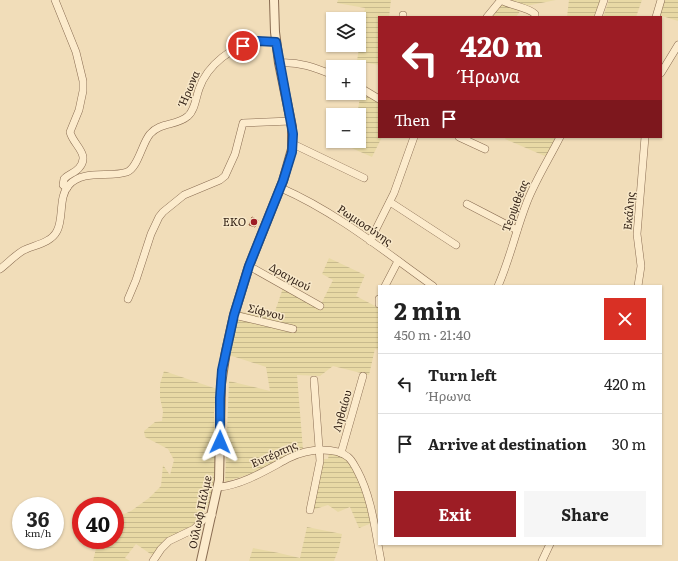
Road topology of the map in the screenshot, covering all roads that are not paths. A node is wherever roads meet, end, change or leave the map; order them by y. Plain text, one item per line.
1 (55, 0) edge
2 (274, 0) edge
3 (501, 0) edge
4 (604, 0) edge
5 (661, 0) edge
6 (489, 16) edge
7 (535, 16) edge
8 (598, 16) edge
9 (656, 16) edge
10 (276, 42) junction
11 (678, 46) edge
12 (279, 62) junction
13 (662, 71) edge
14 (326, 72) edge
15 (366, 91) edge
16 (378, 98) edge
17 (291, 122) junction
18 (414, 138) edge
19 (461, 138) edge
20 (559, 138) edge
21 (645, 138) edge
22 (293, 144) junction
23 (485, 149) dead end
24 (364, 178) dead end
25 (67, 188) junction
26 (281, 188) junction
27 (390, 202) junction
28 (467, 204) dead end
29 (517, 230) junction
30 (370, 241) junction
31 (456, 245) dead end
32 (398, 261) junction
33 (249, 266) junction
34 (0, 269) edge
35 (386, 285) edge
36 (431, 285) edge
37 (498, 285) edge
38 (638, 285) edge
39 (128, 299) dead end
40 (320, 306) dead end
41 (234, 315) junction
42 (293, 330) dead end
43 (363, 376) dead end
44 (314, 380) dead end
45 (319, 450) junction
46 (341, 453) junction
47 (218, 487) junction
48 (310, 510) dead end
49 (212, 514) junction
50 (378, 545) edge
51 (378, 545) edge
52 (550, 545) edge
53 (153, 561) edge
54 (201, 561) edge
55 (381, 561) edge
56 (542, 561) edge

1 - 25 street
2 - 10 street, Ούλωφ Πάλμε
3 - 6 street
3 - 7 street
4 - 8 street
5 - 9 street
10 - 12 street, Ούλωφ Πάλμε
10 - 25 street, Ήρωνα
11 - 13 street
12 - 14 street
12 - 17 street, Ούλωφ Πάλμε
15 - 16 street
17 - 22 street, Ούλωφ Πάλμε
17 - 39 street
18 - 27 street
19 - 23 street
20 - 29 street, Τερψιθέας
21 - 38 street, Εκάλης
22 - 24 street
22 - 26 street, Ούλωφ Πάλμε
25 - 34 street
26 - 30 street, Ρωμιοσύνης
26 - 33 street, Ούλωφ Πάλμε
27 - 30 street
27 - 31 street
28 - 29 street
29 - 37 street, Τερψιθέας
30 - 32 street, Ρωμιοσύνης
32 - 35 street
32 - 36 street, Ρωμιοσύνης
33 - 40 street, Δραγμού
33 - 41 street, Ούλωφ Πάλμε
41 - 42 street, Σίφνου
41 - 47 street, Ούλωφ Πάλμε
43 - 46 street, Ληθαίου
44 - 45 street
45 - 46 street, Ευτέρπης
45 - 47 street, Ευτέρπης
45 - 48 street
46 - 51 street
47 - 49 street, Ούλωφ Πάλμε
49 - 53 street
49 - 54 street, Ούλωφ Πάλμε
50 - 55 street
52 - 56 street

